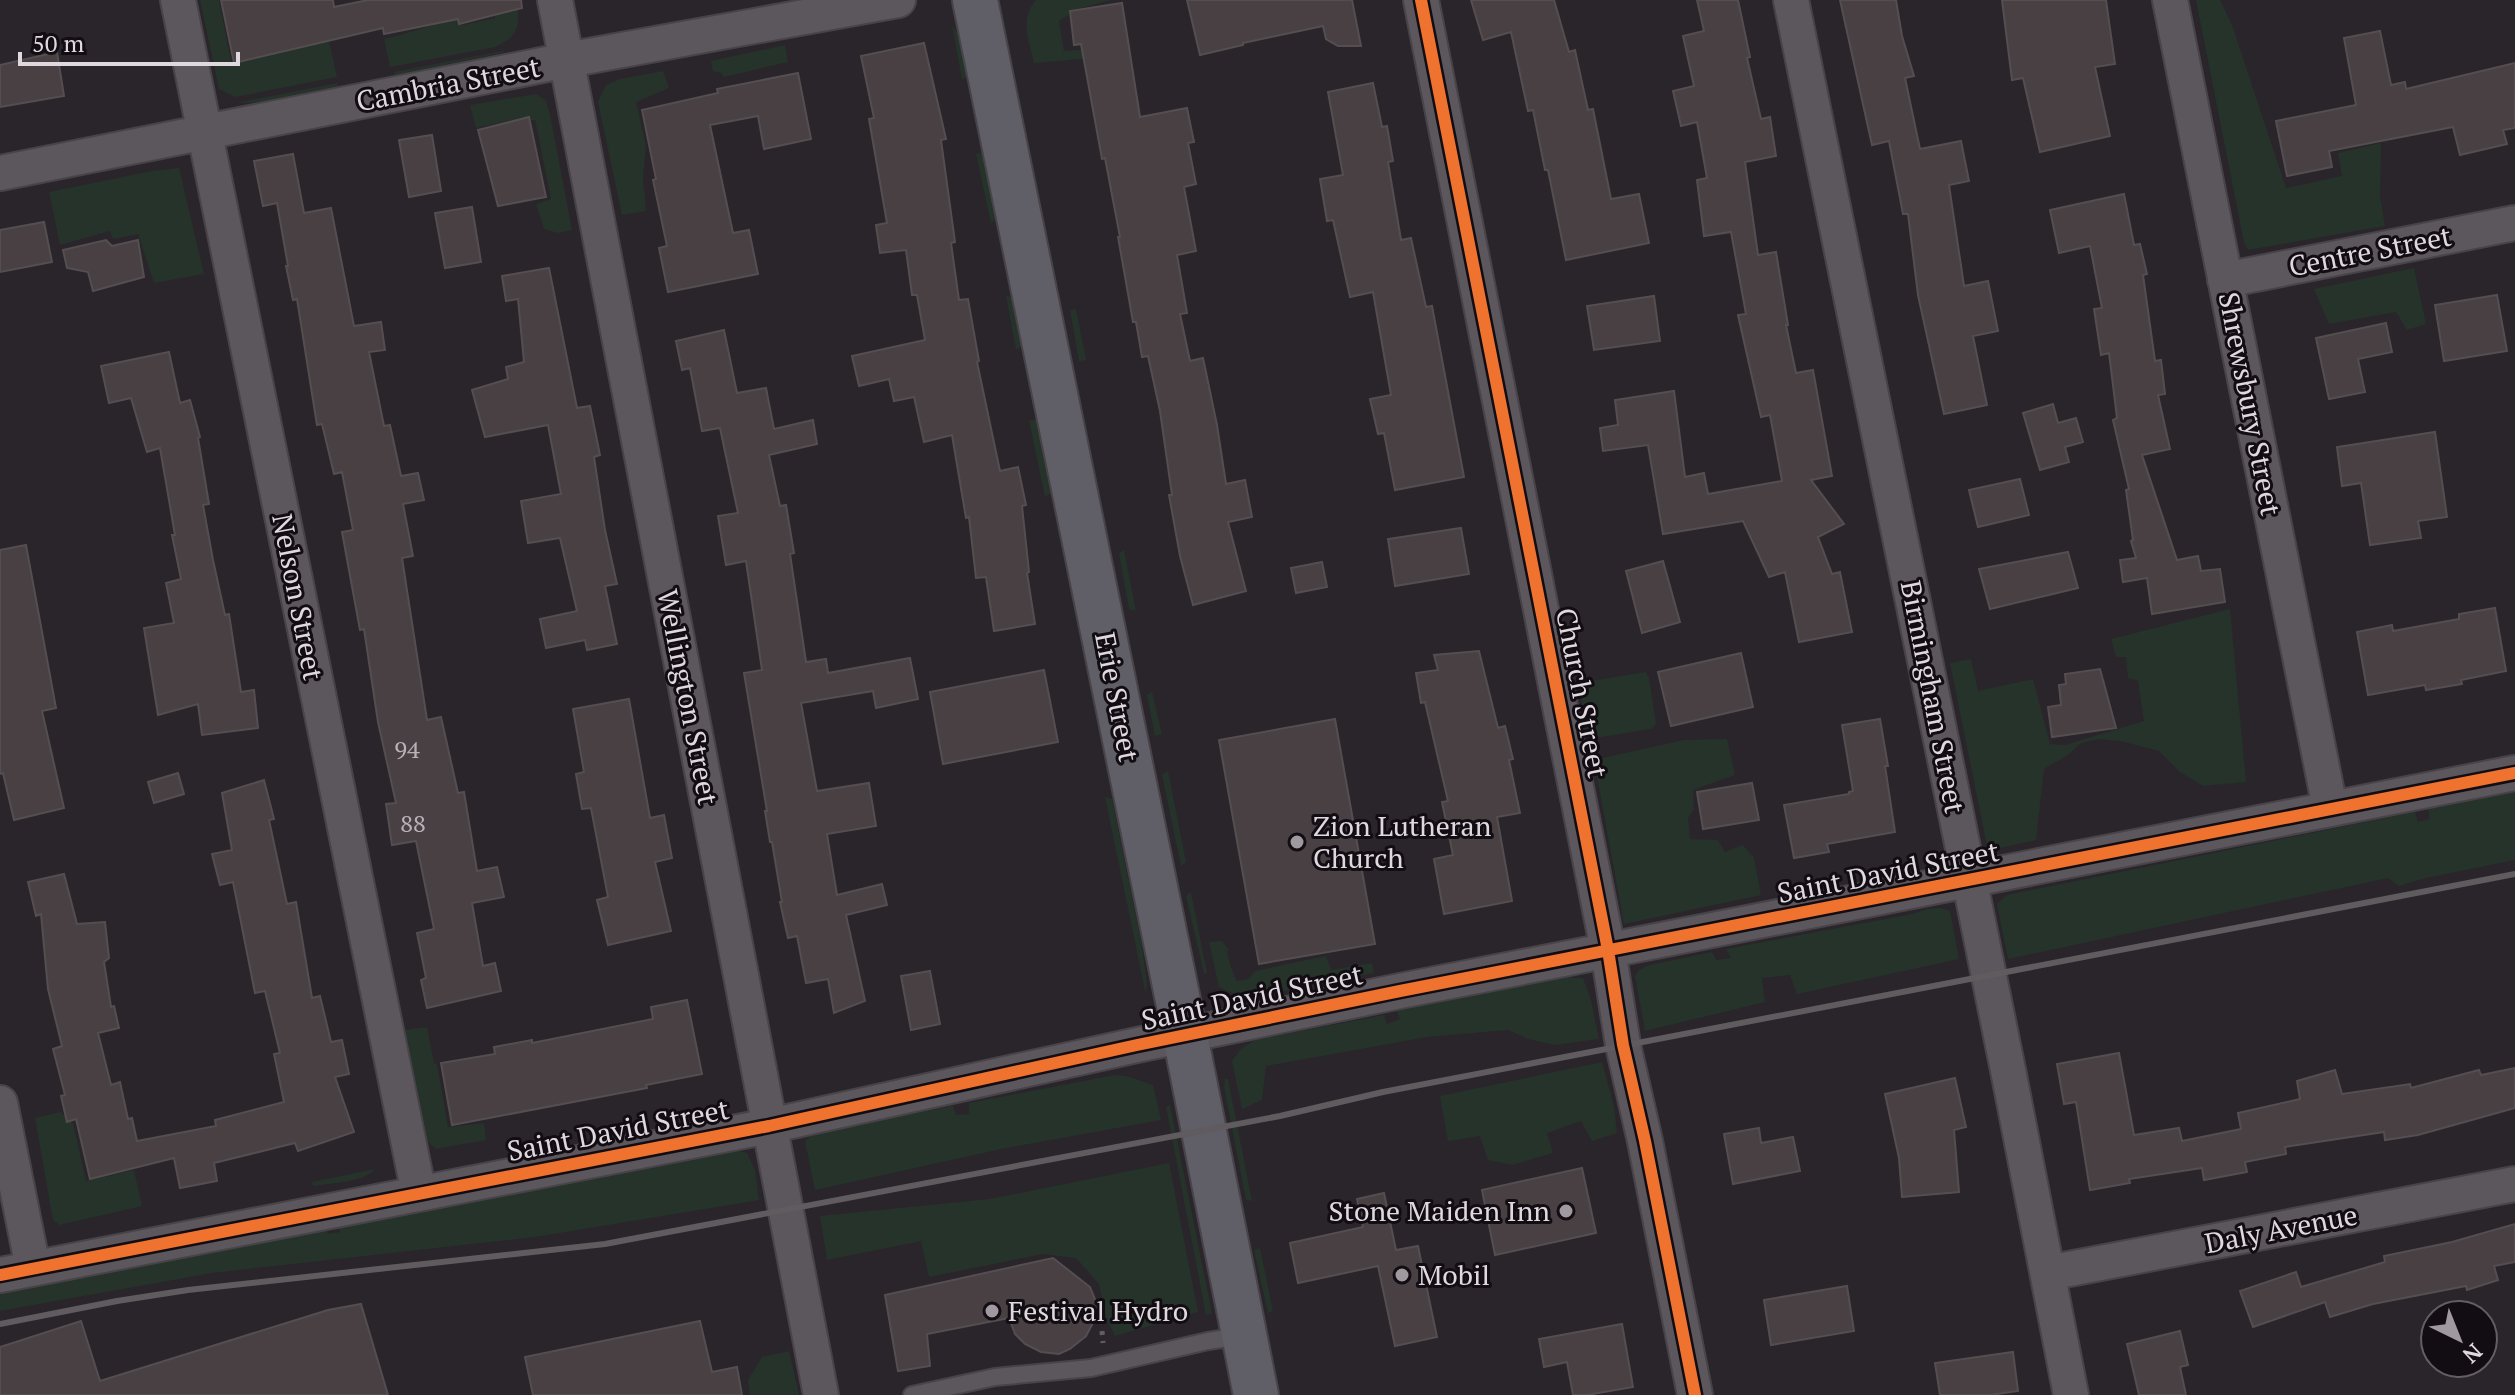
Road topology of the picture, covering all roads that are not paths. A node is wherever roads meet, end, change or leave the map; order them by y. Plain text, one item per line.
1 (178, 0) edge
2 (555, 0) edge
3 (898, 0) edge
4 (975, 0) edge
5 (1421, 0) edge
6 (1791, 0) edge
7 (2170, 0) edge
8 (567, 60) junction
9 (205, 133) junction
10 (0, 173) edge
11 (2515, 223) edge
12 (2225, 280) junction
13 (2515, 773) edge
14 (2330, 808) junction
15 (1970, 879) junction
16 (1608, 950) junction
17 (1185, 1035) junction
18 (0, 1103) edge
19 (769, 1126) junction
20 (2515, 1184) edge
21 (419, 1194) junction
22 (16, 1271) edge
23 (2048, 1273) junction
24 (1245, 1336) junction
25 (821, 1395) edge
26 (912, 1395) edge
27 (1256, 1395) edge
28 (1695, 1395) edge
29 (2071, 1395) edge

1 - 9 street, Nelson Street
2 - 8 street, Wellington Street
3 - 8 street, Cambria Street
4 - 17 main road, Erie Street
5 - 16 street, Church Street
6 - 15 street, Birmingham Street
7 - 12 street, Shrewsbury Street
8 - 9 street, Cambria Street
8 - 19 street, Wellington Street
9 - 10 street, Cambria Street
9 - 21 street, Nelson Street
11 - 12 street, Centre Street
12 - 14 street, Shrewsbury Street
13 - 14 street, Saint David Street
14 - 15 street, Saint David Street
15 - 16 street, Saint David Street
15 - 23 street, Birmingham Street
16 - 17 street, Saint David Street
16 - 28 street, Church Street
17 - 19 street, Saint David Street
17 - 24 main road, Erie Street
18 - 22 street
19 - 21 street, Saint David Street
19 - 25 street, Wellington Street
20 - 23 street, Daly Avenue
21 - 22 street, Saint David Street
23 - 29 street, Birmingham Street
24 - 26 lane
24 - 27 main road, Erie Street

